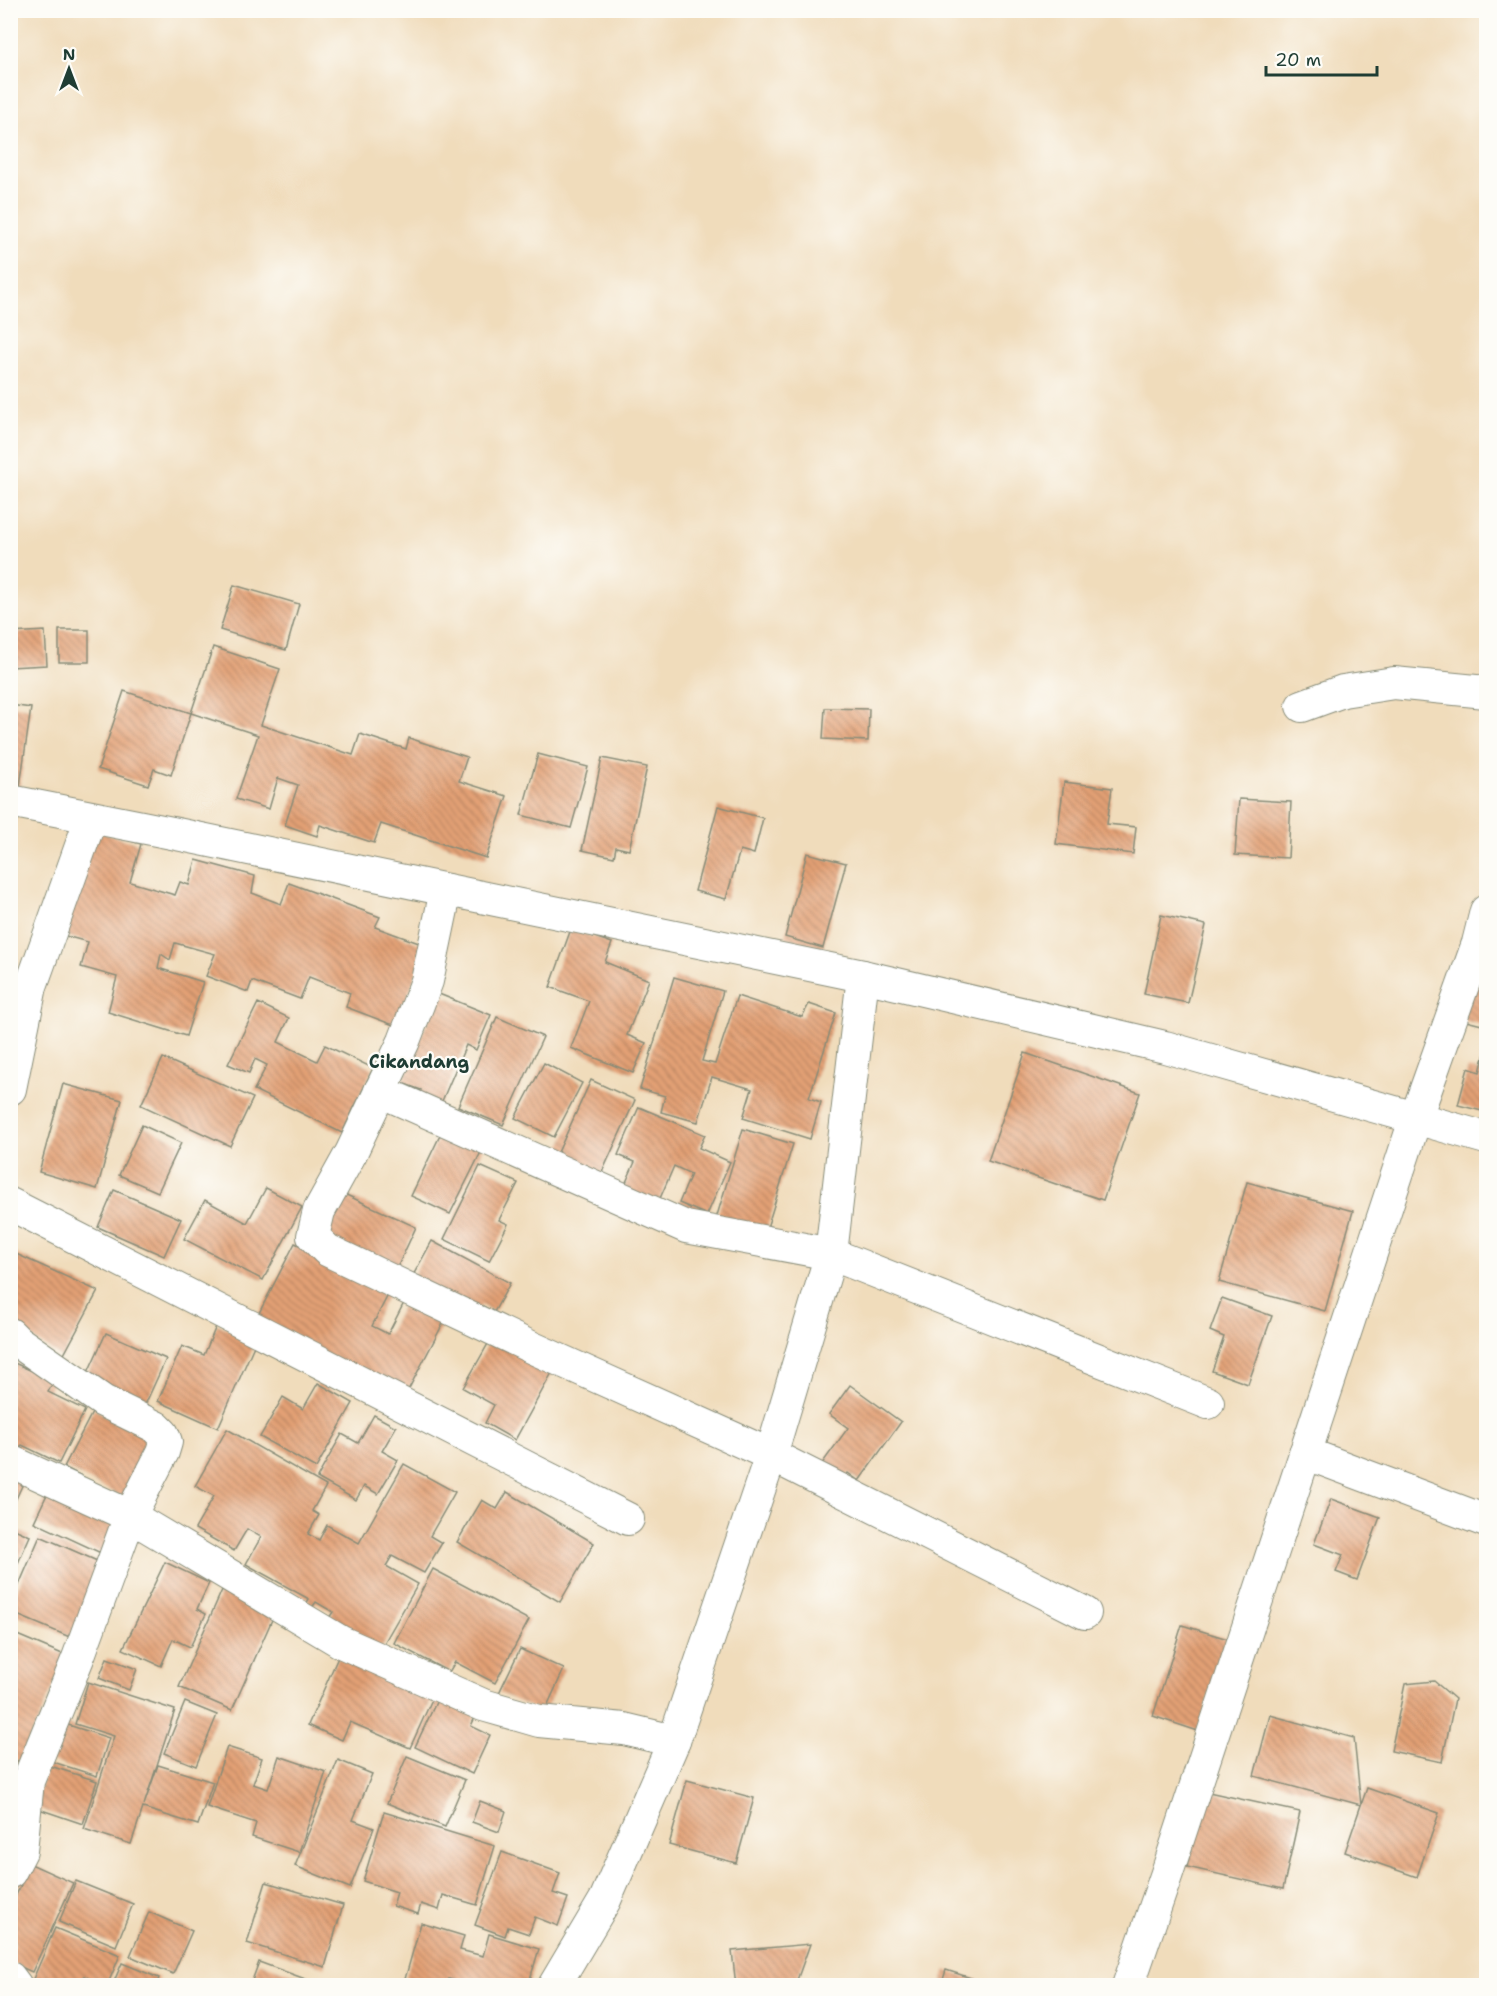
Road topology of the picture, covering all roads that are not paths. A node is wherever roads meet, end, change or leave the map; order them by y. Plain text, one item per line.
1 (1486, 692) edge
2 (1302, 706) dead end
3 (10, 801) edge
4 (91, 818) junction
5 (446, 890) junction
6 (1486, 911) edge
7 (863, 976) junction
8 (10, 1089) edge
9 (380, 1091) junction
10 (1416, 1117) junction
11 (1486, 1138) edge
12 (10, 1204) edge
13 (831, 1254) junction
14 (10, 1334) edge
15 (1208, 1403) dead end
16 (1305, 1453) junction
17 (771, 1455) junction
18 (10, 1461) edge
19 (130, 1516) junction
20 (628, 1518) dead end
21 (1486, 1521) edge
22 (1085, 1613) dead end
23 (674, 1741) junction
24 (19, 1777) edge
25 (10, 1872) edge
26 (10, 1978) edge
27 (16, 1986) edge
28 (555, 1986) edge
29 (1128, 1986) edge

1 - 2 street
3 - 4 street
4 - 5 street
4 - 8 street
5 - 7 street
5 - 9 street
6 - 10 street
7 - 10 street
7 - 13 street
9 - 13 street
9 - 17 street
10 - 11 street
10 - 16 street
12 - 20 street
13 - 15 street
13 - 17 street
14 - 19 street
16 - 21 street
16 - 29 street
17 - 22 street
17 - 23 street
18 - 19 street
19 - 23 street
19 - 24 street
23 - 28 street
24 - 25 street
26 - 27 street

